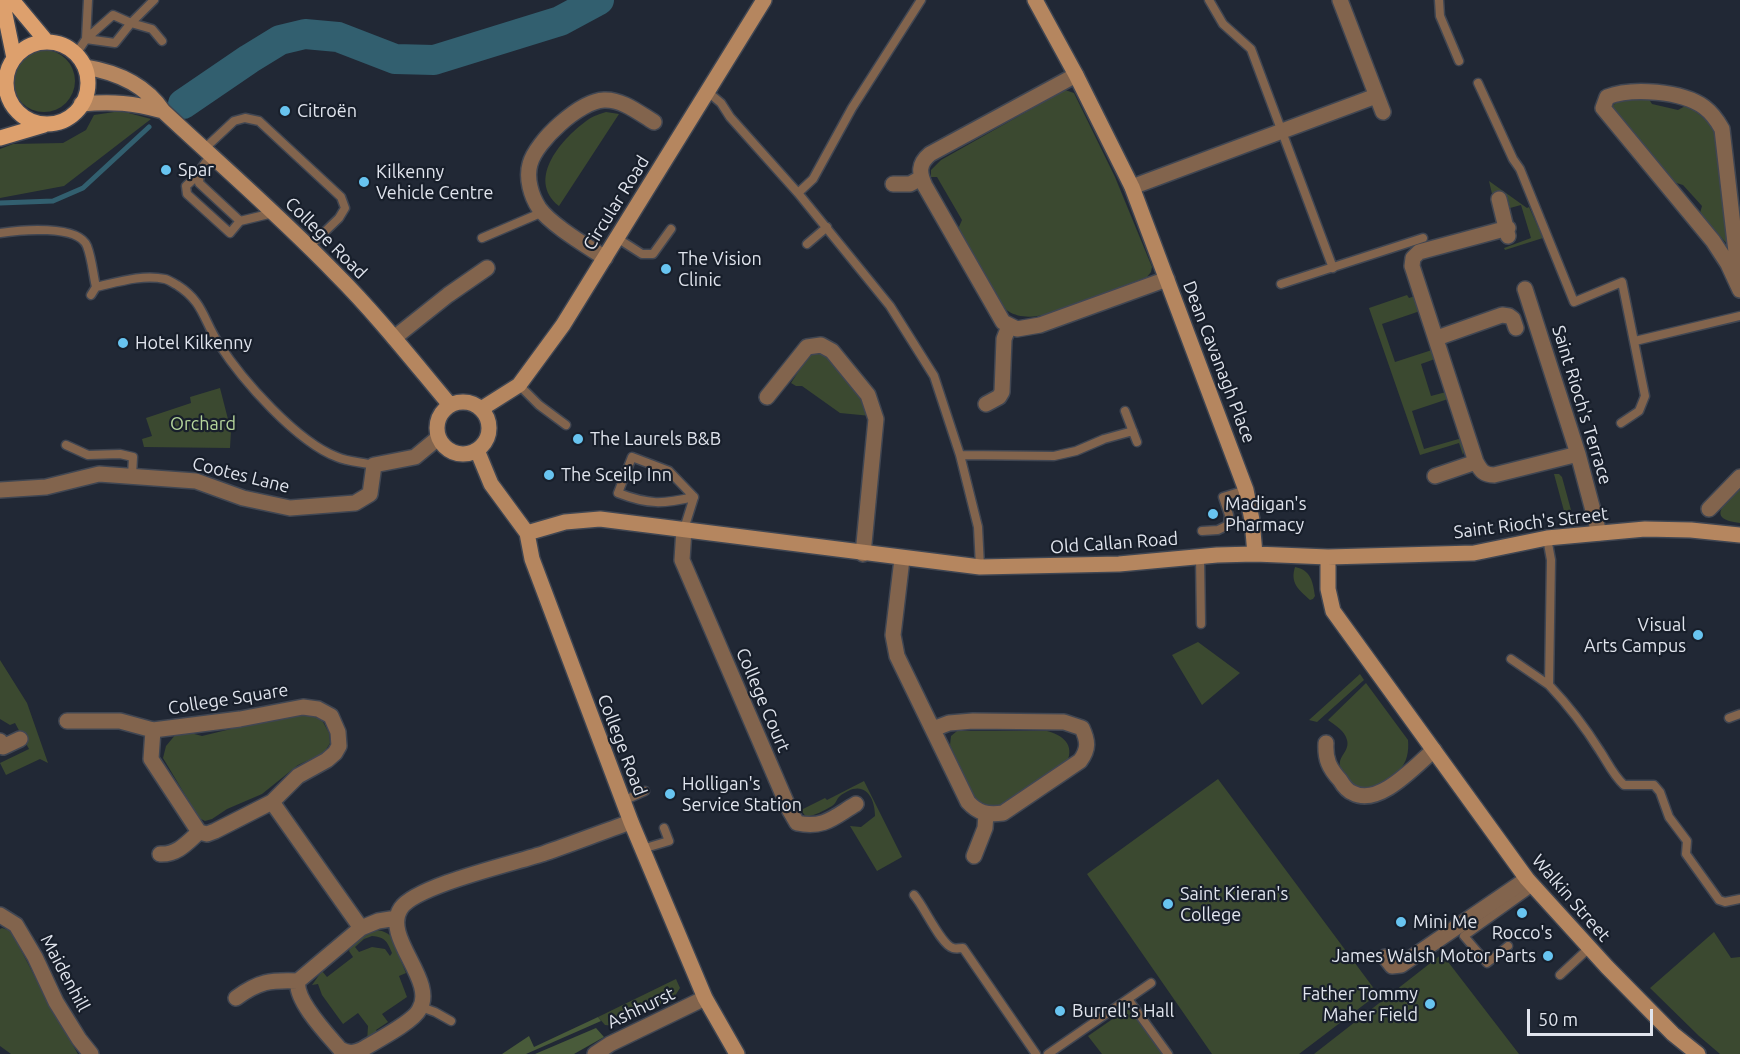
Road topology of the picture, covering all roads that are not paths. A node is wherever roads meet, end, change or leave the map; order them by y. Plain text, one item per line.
1 (2, 0) edge
2 (12, 0) edge
3 (88, 0) edge
4 (154, 0) edge
5 (764, 0) edge
6 (921, 0) edge
7 (1035, 0) edge
8 (1209, 0) edge
9 (1340, 0) edge
10 (1439, 0) edge
11 (131, 23) junction
12 (86, 39) junction
13 (162, 41) dead end
14 (47, 42) junction
15 (14, 58) junction
16 (80, 61) junction
17 (1459, 61) dead end
18 (1076, 75) junction
19 (3, 79) edge
20 (1478, 83) dead end
21 (708, 92) junction
22 (1376, 96) junction
23 (81, 104) junction
24 (163, 111) junction
25 (1383, 112) dead end
26 (654, 122) dead end
27 (46, 124) junction
28 (1282, 132) junction
29 (0, 138) edge
30 (207, 152) junction
31 (199, 174) junction
32 (921, 178) junction
33 (892, 184) dead end
34 (1132, 187) junction
35 (798, 193) junction
36 (1499, 199) dead end
37 (543, 212) junction
38 (273, 213) junction
39 (240, 221) junction
40 (827, 227) junction
41 (671, 229) dead end
42 (0, 233) edge
43 (482, 238) dead end
44 (617, 238) junction
45 (1423, 238) dead end
46 (807, 244) dead end
47 (308, 248) junction
48 (605, 258) junction
49 (487, 268) dead end
50 (1334, 268) junction
51 (1167, 279) junction
52 (1281, 284) dead end
53 (1740, 288) edge
54 (1526, 289) dead end
55 (1740, 316) edge
56 (1009, 326) junction
57 (1516, 328) dead end
58 (394, 338) junction
59 (1437, 338) junction
60 (1635, 340) junction
61 (519, 385) junction
62 (767, 397) dead end
63 (986, 404) dead end
64 (450, 405) junction
65 (481, 409) junction
66 (1125, 411) dead end
67 (1621, 423) dead end
68 (566, 425) dead end
69 (1133, 431) junction
70 (438, 438) junction
71 (1137, 442) dead end
72 (66, 445) dead end
73 (477, 450) junction
74 (1578, 454) junction
75 (960, 455) junction
76 (1476, 462) junction
77 (374, 465) junction
78 (132, 476) junction
79 (1435, 476) dead end
80 (1740, 477) edge
81 (0, 490) edge
82 (1246, 490) junction
83 (694, 497) junction
84 (1709, 509) dead end
85 (684, 529) junction
86 (1202, 531) dead end
87 (527, 533) junction
88 (1599, 533) junction
89 (1740, 535) edge
90 (1547, 538) junction
91 (863, 554) junction
92 (1255, 554) junction
93 (1200, 556) junction
94 (1328, 557) junction
95 (903, 559) junction
96 (980, 567) junction
97 (1201, 624) dead end
98 (1511, 659) dead end
99 (1549, 685) junction
100 (1740, 714) edge
101 (1729, 717) dead end
102 (67, 721) dead end
103 (933, 729) junction
104 (153, 730) junction
105 (20, 739) dead end
106 (0, 741) edge
107 (1326, 743) dead end
108 (1434, 750) junction
109 (645, 791) dead end
110 (622, 801) junction
111 (272, 802) junction
112 (856, 804) dead end
113 (986, 814) junction
114 (630, 822) junction
115 (664, 828) dead end
116 (199, 832) junction
117 (642, 849) junction
118 (160, 854) dead end
119 (974, 856) dead end
120 (1530, 883) junction
121 (914, 896) dead end
122 (1740, 899) edge
123 (0, 915) edge
124 (397, 918) junction
125 (361, 928) junction
126 (1508, 946) dead end
127 (1588, 949) junction
128 (1384, 957) dead end
129 (1560, 975) dead end
130 (298, 981) junction
131 (1151, 983) dead end
132 (236, 998) dead end
133 (705, 998) junction
134 (1128, 999) junction
135 (421, 1007) junction
136 (451, 1021) dead end
137 (91, 1054) edge
138 (595, 1054) edge
139 (736, 1054) edge
140 (1036, 1054) edge
141 (1048, 1054) edge
142 (1168, 1054) edge
143 (1698, 1054) edge

1 - 15 main road
2 - 14 main road
3 - 12 lane
4 - 11 lane
5 - 21 street, Circular Road
6 - 35 lane
7 - 18 street, Dean Cavanagh Place
8 - 28 lane
9 - 22 street
10 - 17 lane
11 - 12 lane
11 - 12 lane
11 - 13 lane
12 - 16 lane
14 - 15 main road
14 - 16 main road
15 - 19 main road
16 - 23 main road
16 - 24 street, College Road
18 - 32 street
18 - 34 street, Dean Cavanagh Place
19 - 27 main road
20 - 60 lane
21 - 35 lane
21 - 44 street, Circular Road
22 - 25 street
22 - 28 street
23 - 24 street, College Road
23 - 27 main road
24 - 30 street, College Road
26 - 37 street
27 - 29 main road
28 - 34 street
28 - 50 lane
30 - 31 lane
30 - 38 street, College Road
30 - 47 lane
31 - 39 lane
31 - 39 lane
32 - 33 street
32 - 56 street
34 - 51 street, Dean Cavanagh Place
35 - 40 lane
36 - 59 street
37 - 43 lane
37 - 48 street
38 - 39 lane
38 - 47 street, College Road
40 - 46 lane
40 - 75 lane
41 - 44 lane
42 - 77 lane
44 - 48 street, Circular Road
45 - 50 lane
47 - 58 street, College Road
48 - 61 street, Circular Road
49 - 58 street
50 - 52 lane
51 - 56 street
51 - 82 street, Dean Cavanagh Place
53 - 53 street
54 - 74 street, Saint Rioch's Terrace
55 - 60 lane
56 - 63 street
57 - 59 street
58 - 64 street, College Road
59 - 76 street
60 - 67 lane
61 - 65 street, Circular Road
61 - 68 lane
62 - 91 street
64 - 65 street
64 - 70 street
65 - 73 street
66 - 69 lane
69 - 71 lane
69 - 75 lane
70 - 73 street
70 - 77 street
72 - 78 lane
73 - 87 street, College Road
74 - 76 street
74 - 88 street, Saint Rioch's Terrace
75 - 96 lane
76 - 79 street
77 - 78 street, Cootes Lane
78 - 81 street, Cootes Lane
80 - 84 street
82 - 86 lane
82 - 92 street, Dean Cavanagh Place
83 - 83 lane
83 - 85 lane
85 - 87 street, Old Callan Road
85 - 91 street, Old Callan Road
85 - 112 street, College Court
87 - 110 street, College Road
88 - 89 street, Saint Rioch's Street
88 - 90 street, Saint Rioch's Street
90 - 94 street, Saint Rioch's Street
90 - 99 lane
91 - 95 street, Old Callan Road
92 - 93 street, Old Callan Road
92 - 94 street, Old Callan Road
93 - 96 street, Old Callan Road
93 - 97 lane
94 - 108 street, Walkin Street
95 - 96 street, Old Callan Road
95 - 103 street
98 - 99 lane
99 - 122 lane
100 - 101 lane
102 - 104 street, College Square
103 - 113 street
103 - 113 street
104 - 111 street, College Square
104 - 116 street, College Square
105 - 106 street
107 - 108 street
108 - 120 street, Walkin Street
109 - 110 lane
110 - 114 street, College Road
111 - 116 street, College Square
111 - 125 street
113 - 119 street
114 - 117 street, College Road
114 - 124 street
115 - 117 lane
116 - 118 street
117 - 133 street, College Road
120 - 126 lane
120 - 127 street, Walkin Street
120 - 128 street
121 - 140 lane
123 - 137 street, Maidenhill
124 - 125 street
124 - 135 street
125 - 130 street
127 - 129 lane
127 - 143 street, Walkin Street
130 - 132 street
130 - 135 street
131 - 134 lane
133 - 138 street, Ashhurst
133 - 139 street, College Road
134 - 141 lane
134 - 142 lane
135 - 136 lane

